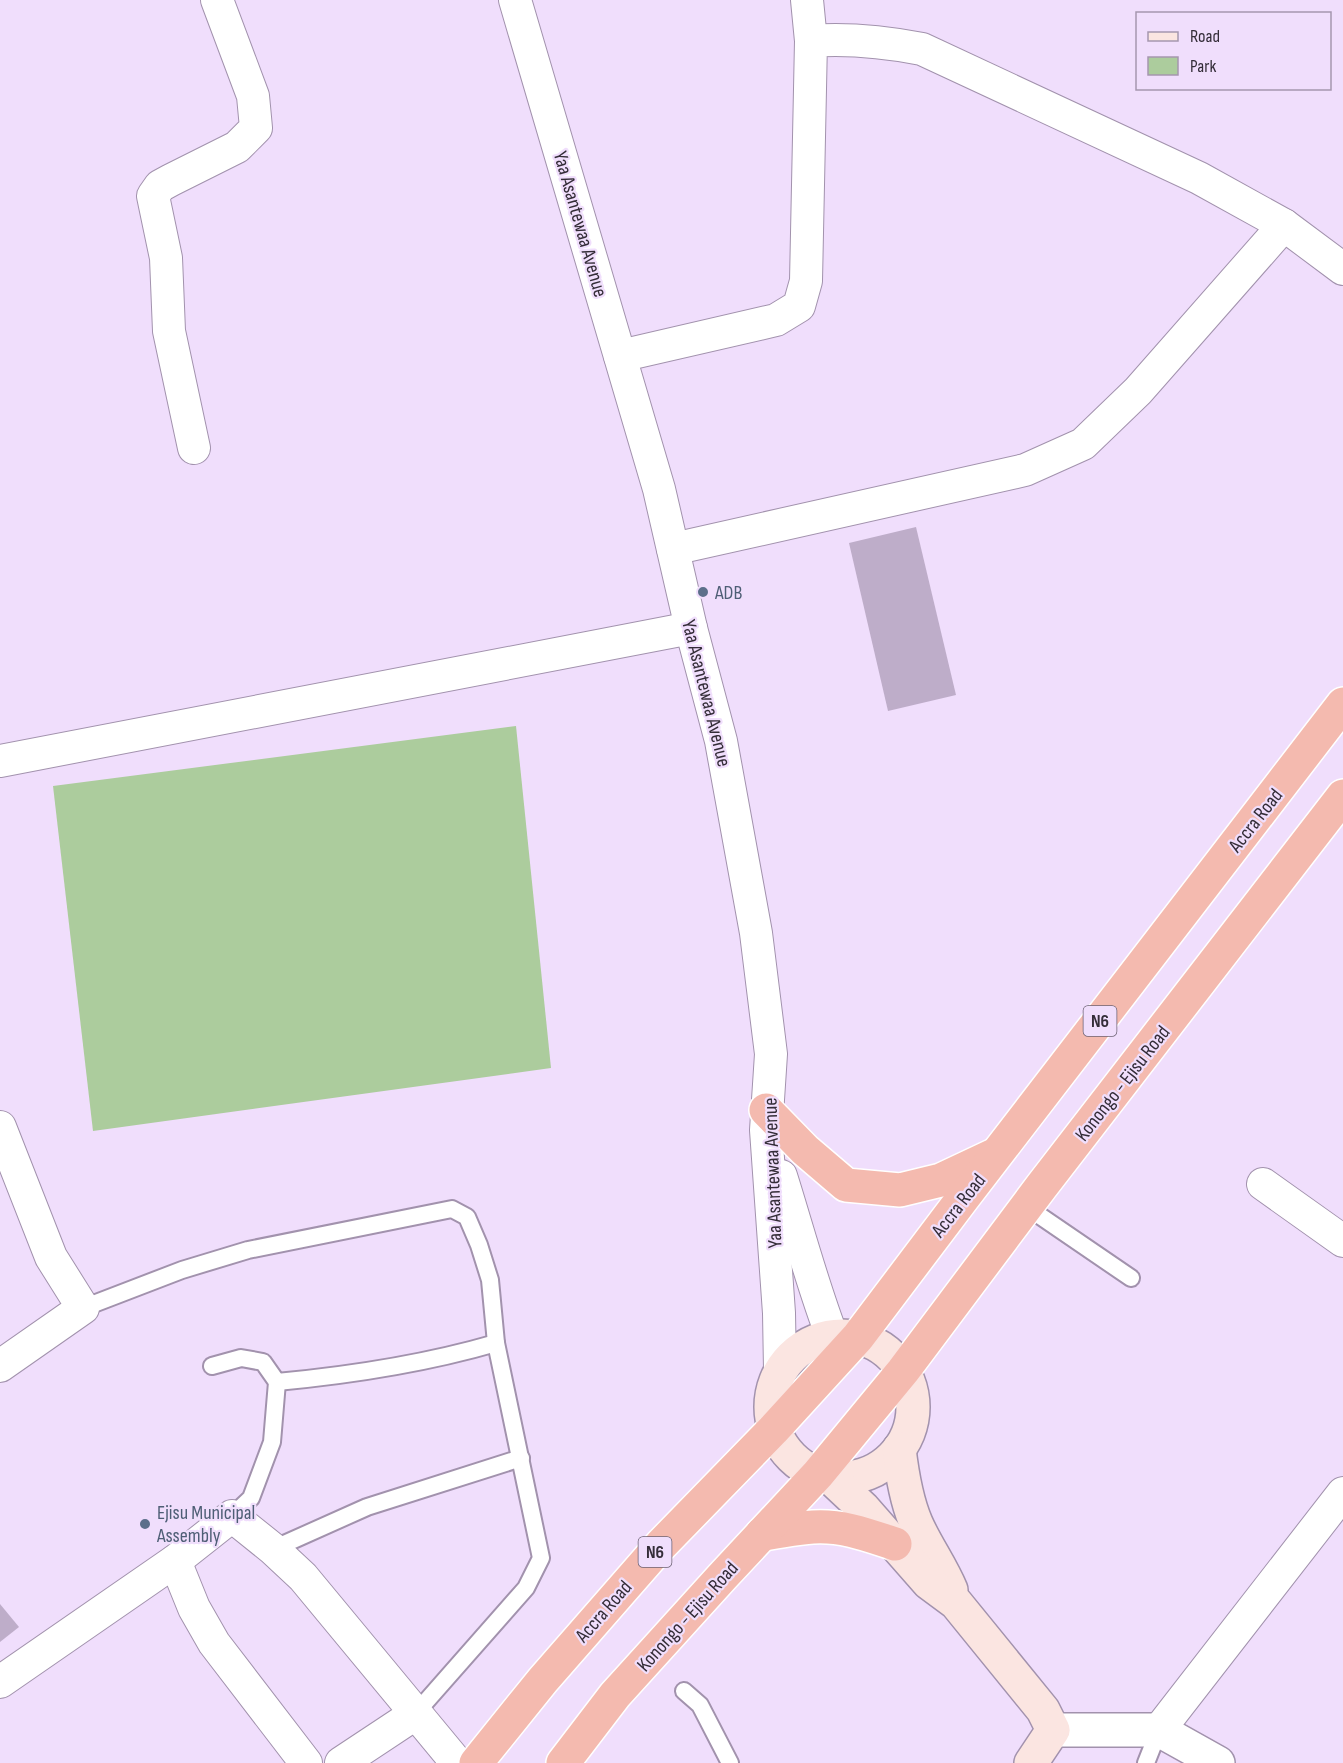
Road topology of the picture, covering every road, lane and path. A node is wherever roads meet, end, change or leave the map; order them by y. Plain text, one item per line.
1 (217, 0) edge
2 (515, 0) edge
3 (807, 0) edge
4 (811, 41) junction
5 (1284, 225) junction
6 (1343, 269) edge
7 (620, 356) junction
8 (194, 448) dead end
9 (673, 549) junction
10 (691, 628) junction
11 (1343, 704) edge
12 (0, 761) edge
13 (1343, 796) edge
14 (766, 1120) junction
15 (0, 1127) edge
16 (999, 1153) junction
17 (1263, 1184) dead end
18 (1026, 1207) junction
19 (1343, 1241) edge
20 (1131, 1278) dead end
21 (83, 1308) junction
22 (845, 1337) junction
23 (496, 1343) junction
24 (0, 1366) edge
25 (212, 1366) dead end
26 (780, 1371) junction
27 (903, 1371) junction
28 (277, 1382) junction
29 (773, 1430) junction
30 (899, 1449) junction
31 (521, 1458) junction
32 (824, 1476) junction
33 (1343, 1494) edge
34 (232, 1516) junction
35 (762, 1534) junction
36 (895, 1544) junction
37 (273, 1549) junction
38 (175, 1561) junction
39 (956, 1603) junction
40 (0, 1682) edge
41 (684, 1690) dead end
42 (415, 1714) junction
43 (1053, 1730) junction
44 (1160, 1730) junction
45 (306, 1763) edge
46 (341, 1763) edge
47 (457, 1763) edge
48 (476, 1763) edge
49 (563, 1763) edge
50 (730, 1763) edge
51 (1031, 1763) edge
52 (1146, 1763) edge
53 (1218, 1763) edge

1 - 8 street
2 - 7 street, Yaa Asantewaa Avenue
3 - 4 street
4 - 5 street
4 - 7 street
5 - 6 street
5 - 9 street
7 - 9 street, Yaa Asantewaa Avenue
9 - 10 street, Yaa Asantewaa Avenue
10 - 12 street
10 - 14 street, Yaa Asantewaa Avenue
11 - 16 highway, Accra Road / N6
13 - 18 highway, Konongo - Ejisu Road
14 - 16 highway
14 - 22 street
14 - 26 street, Yaa Asantewaa Avenue
15 - 21 street
16 - 22 highway, Accra Road / N6
17 - 19 street
18 - 20 lane
18 - 27 highway, Konongo - Ejisu Road
21 - 23 lane
21 - 24 street
22 - 26 main road
22 - 27 main road
22 - 29 highway, Accra Road / N6
23 - 28 lane
23 - 31 lane
25 - 28 lane
26 - 29 main road
27 - 30 main road
27 - 32 highway, Konongo - Ejisu Road
28 - 34 lane
29 - 32 main road
29 - 48 highway, Accra Road / N6
30 - 32 main road
30 - 39 main road
31 - 37 lane
31 - 42 lane
32 - 35 highway, Konongo - Ejisu Road
32 - 36 main road
33 - 44 street
34 - 37 street
34 - 38 street
35 - 36 highway
35 - 49 highway, Konongo - Ejisu Road
36 - 39 main road
37 - 42 street
38 - 40 street
38 - 45 street
39 - 43 main road
41 - 50 lane
42 - 46 street
42 - 47 street
43 - 44 street
43 - 51 main road
44 - 52 lane
44 - 53 street

